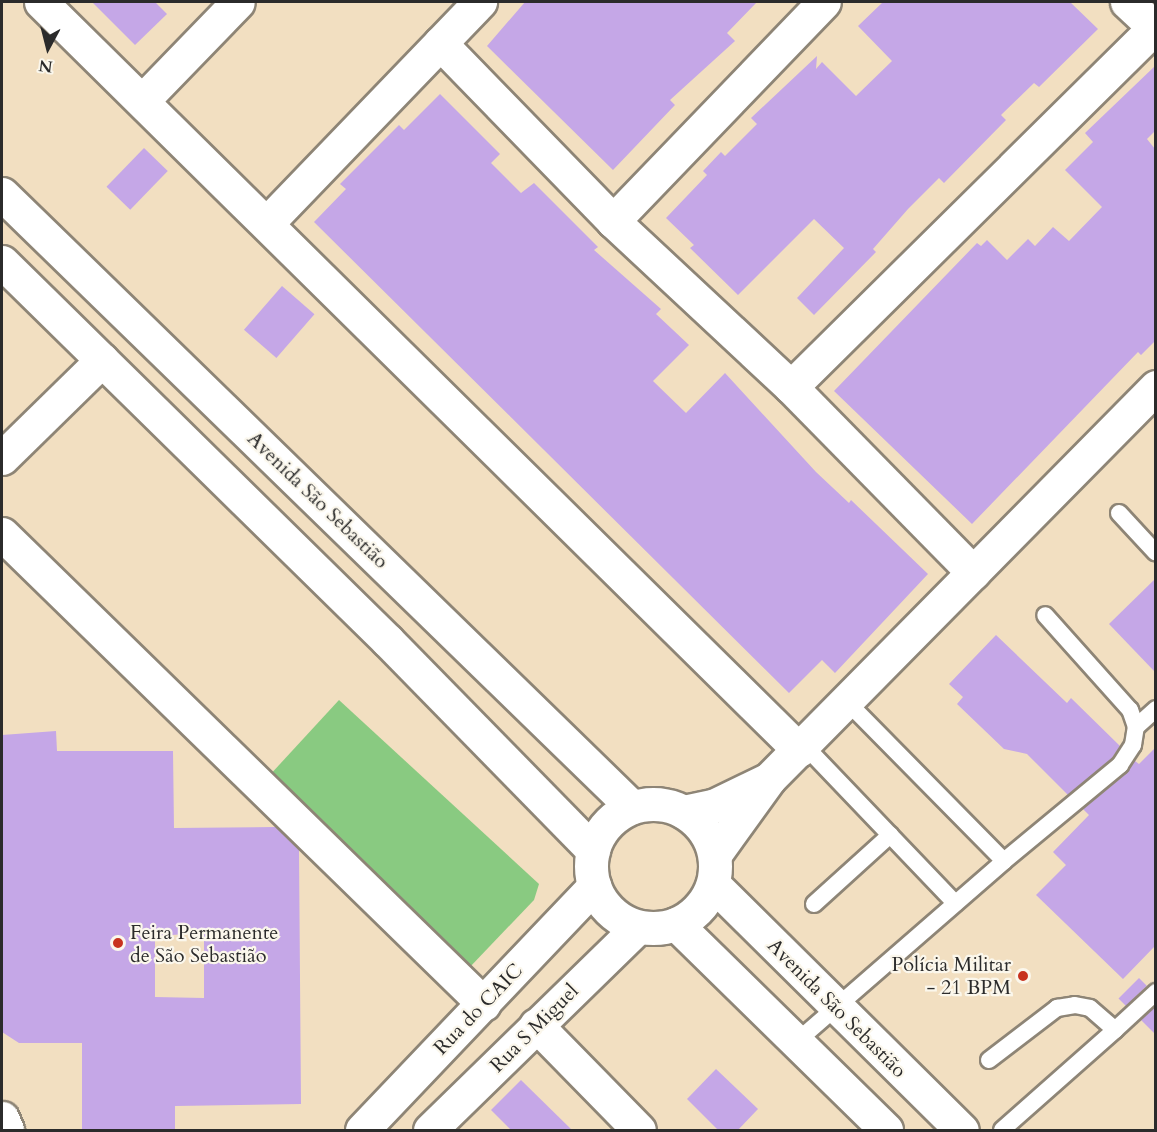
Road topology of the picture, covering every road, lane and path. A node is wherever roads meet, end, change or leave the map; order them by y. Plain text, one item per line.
1 (41, 2) edge
2 (238, 2) edge
3 (480, 2) edge
4 (824, 2) edge
5 (1127, 2) edge
6 (1155, 27) edge
7 (440, 43) junction
8 (143, 100) junction
9 (2, 194) edge
10 (613, 221) junction
11 (268, 222) junction
12 (2, 262) edge
13 (102, 360) junction
14 (791, 387) junction
15 (1155, 387) edge
16 (2, 458) edge
17 (1119, 513) dead end
18 (2, 534) edge
19 (1155, 553) edge
20 (974, 572) junction
21 (1045, 615) dead end
22 (847, 702) junction
23 (1155, 709) edge
24 (1136, 727) junction
25 (801, 748) junction
26 (769, 779) junction
27 (632, 807) junction
28 (684, 812) junction
29 (890, 835) junction
30 (593, 850) junction
31 (1004, 861) junction
32 (714, 869) junction
33 (594, 886) junction
34 (955, 903) junction
35 (814, 904) dead end
36 (676, 924) junction
37 (638, 927) junction
38 (1155, 992) edge
39 (483, 1004) junction
40 (835, 1006) junction
41 (536, 1025) junction
42 (1115, 1030) junction
43 (795, 1043) junction
44 (988, 1060) dead end
45 (2, 1118) edge
46 (8, 1131) edge
47 (362, 1131) edge
48 (430, 1131) edge
49 (639, 1131) edge
50 (886, 1131) edge
51 (962, 1131) edge
52 (1002, 1131) edge

1 - 8 street
2 - 8 street
3 - 7 street
4 - 10 street
5 - 6 street
6 - 14 street
7 - 10 street
7 - 11 street
8 - 11 street
9 - 27 street, Avenida São Sebastião
10 - 14 street
11 - 25 street
12 - 13 street
13 - 16 street
13 - 30 street
14 - 20 street
15 - 20 street
17 - 19 lane
18 - 39 street
20 - 22 street
21 - 24 lane
22 - 25 street
22 - 31 lane
23 - 24 lane
24 - 31 lane
25 - 26 street
25 - 29 lane
26 - 28 street
26 - 32 street
27 - 28 street
27 - 30 street
28 - 32 street
29 - 34 lane
29 - 35 lane
30 - 33 street
31 - 34 lane
32 - 36 street
32 - 40 street, Avenida São Sebastião
33 - 37 street
33 - 39 street, Rua do CAIC
34 - 40 lane
36 - 37 street
36 - 43 street
37 - 41 street, Rua S Miguel
38 - 42 lane
39 - 47 street, Rua do CAIC
40 - 43 lane
40 - 51 street, Avenida São Sebastião
41 - 48 street, Rua S Miguel
41 - 49 street
42 - 44 lane
42 - 52 lane
43 - 50 street
45 - 46 street

